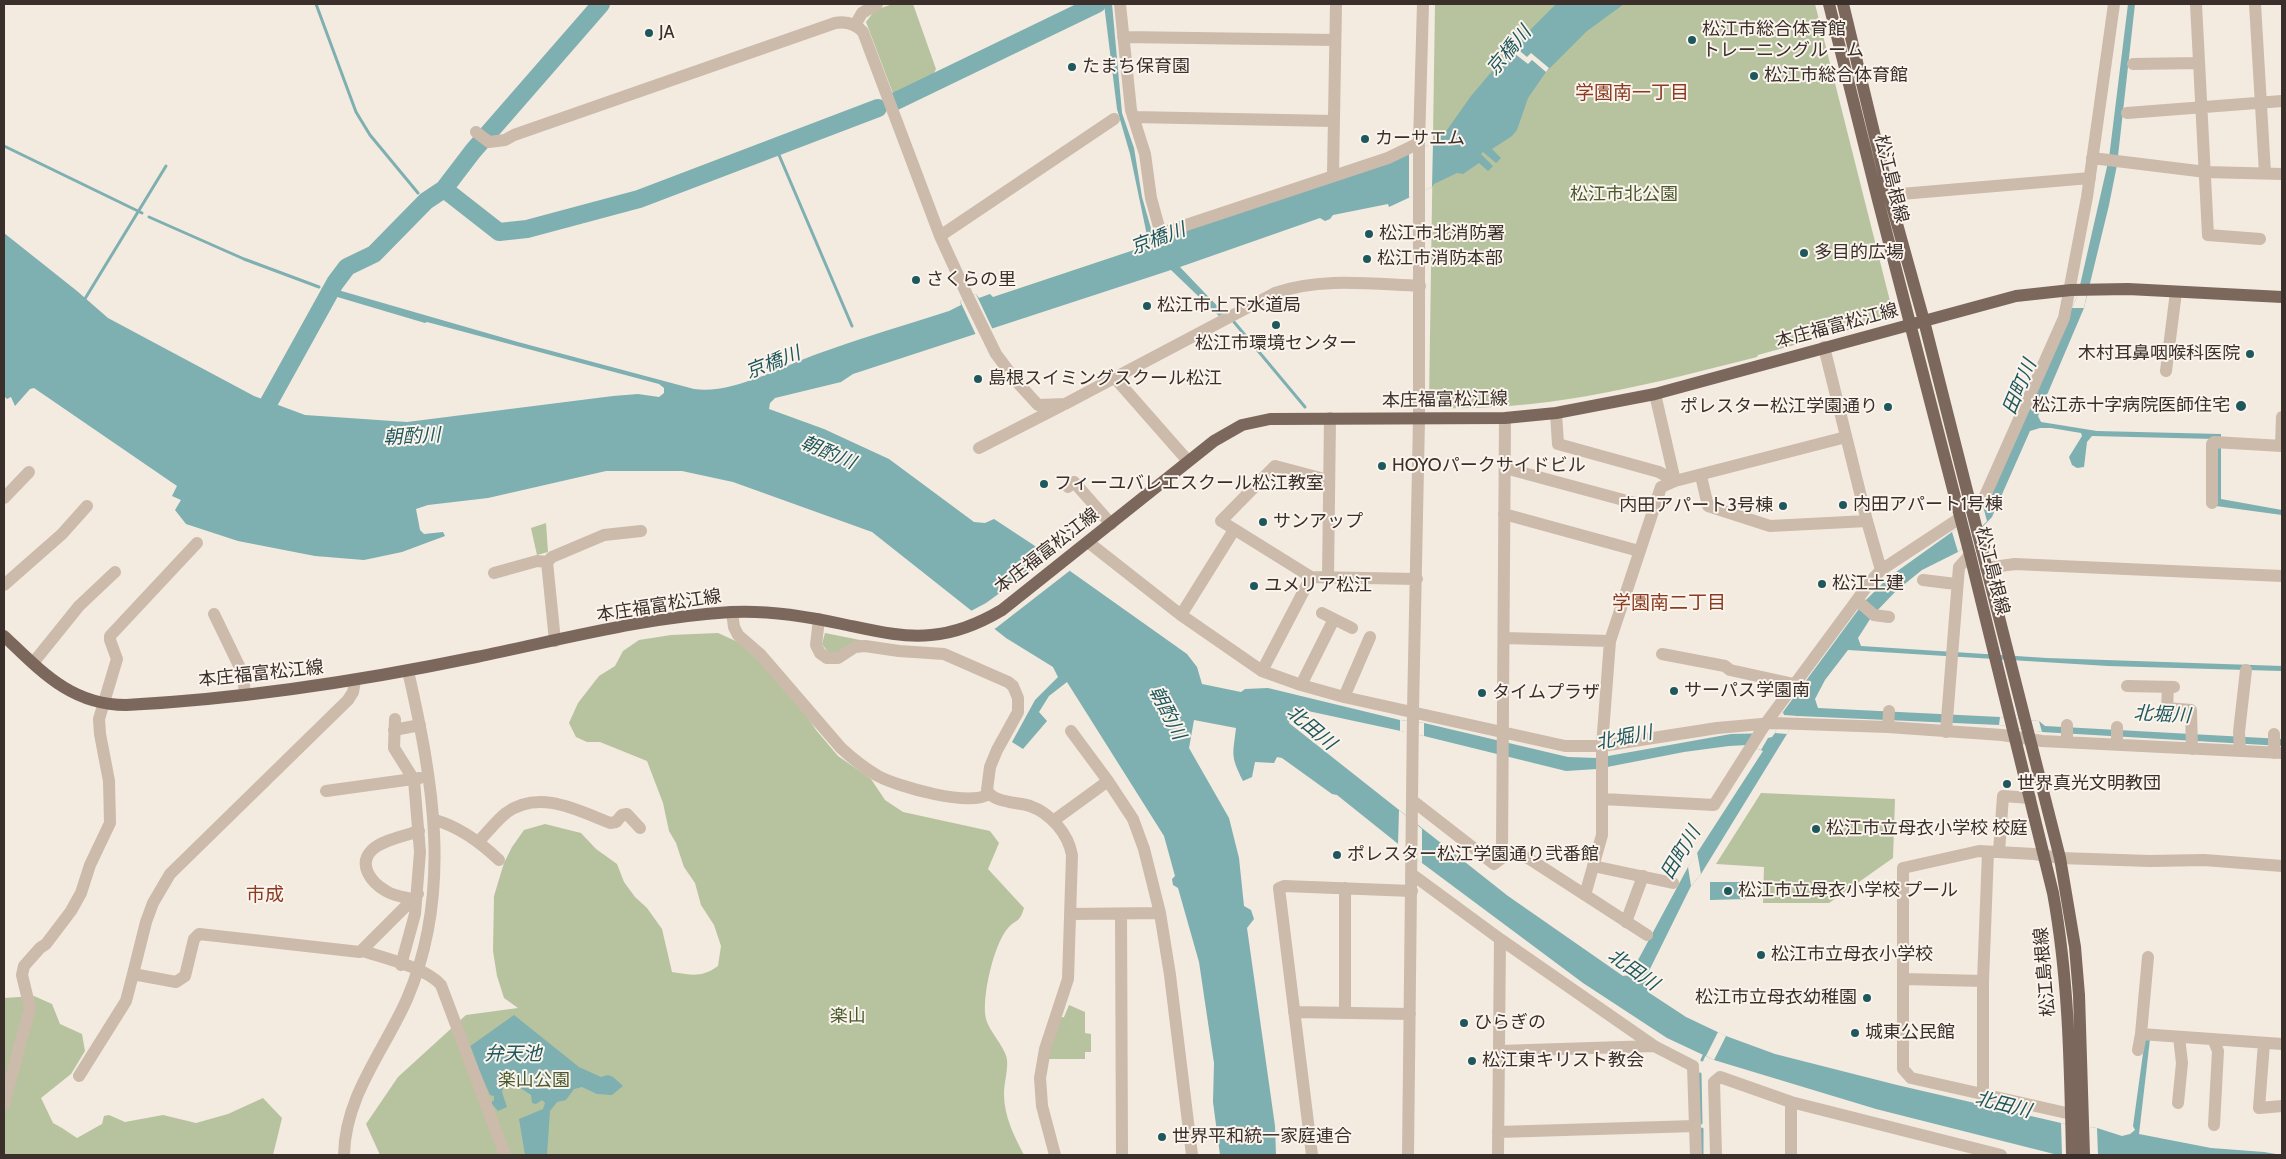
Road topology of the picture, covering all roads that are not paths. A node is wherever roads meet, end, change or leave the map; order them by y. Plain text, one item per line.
1 (877, 4) edge
2 (1120, 4) edge
3 (1336, 4) edge
4 (1423, 4) edge
5 (1829, 4) edge
6 (1843, 4) edge
7 (2114, 4) edge
8 (2196, 4) edge
9 (2254, 4) edge
10 (855, 25) junction
11 (1123, 37) junction
12 (1335, 40) junction
13 (2199, 63) junction
14 (2133, 64) dead end
15 (2282, 101) edge
16 (2262, 102) junction
17 (2202, 106) junction
18 (2127, 113) dead end
19 (1133, 117) junction
20 (1114, 119) dead end
21 (1333, 121) junction
22 (476, 132) dead end
23 (1419, 143) junction
24 (2092, 158) junction
25 (2206, 172) junction
26 (2265, 172) junction
27 (2282, 174) edge
28 (1333, 176) junction
29 (2090, 178) junction
30 (1889, 195) junction
31 (940, 236) junction
32 (2260, 239) dead end
33 (1420, 286) junction
34 (2074, 290) junction
35 (2176, 292) junction
36 (2282, 297) edge
37 (1924, 321) junction
38 (1911, 324) junction
39 (1824, 347) junction
40 (2166, 371) dead end
41 (1115, 378) junction
42 (1655, 394) junction
43 (1065, 404) junction
44 (1556, 413) junction
45 (2282, 417) edge
46 (1330, 418) junction
47 (1505, 418) junction
48 (1420, 419) junction
49 (1846, 437) junction
50 (2282, 446) edge
51 (979, 448) dead end
52 (1188, 461) junction
53 (1505, 468) junction
54 (29, 472) dead end
55 (1701, 476) junction
56 (1328, 480) junction
57 (1675, 482) junction
58 (1068, 488) dead end
59 (4, 498) edge
60 (2212, 503) dead end
61 (87, 506) dead end
62 (1653, 508) junction
63 (1504, 514) junction
64 (1966, 515) junction
65 (1867, 521) junction
66 (1111, 524) junction
67 (641, 530) dead end
68 (1234, 530) junction
69 (1088, 542) junction
70 (197, 543) dead end
71 (1968, 550) junction
72 (1639, 551) junction
73 (547, 562) junction
74 (1986, 568) junction
75 (1881, 570) junction
76 (115, 572) dead end
77 (494, 573) dead end
78 (2282, 576) edge
79 (1311, 577) junction
80 (1328, 577) junction
81 (1417, 579) junction
82 (1923, 580) dead end
83 (1956, 584) junction
84 (4, 585) edge
85 (1860, 602) junction
86 (732, 612) junction
87 (1322, 613) dead end
88 (214, 614) dead end
89 (1181, 615) junction
90 (1889, 617) dead end
91 (819, 619) junction
92 (1334, 619) junction
93 (1352, 628) dead end
94 (4, 636) edge
95 (1370, 637) dead end
96 (1504, 638) junction
97 (554, 641) junction
98 (1610, 641) junction
99 (1662, 654) dead end
100 (33, 663) junction
101 (2246, 670) dead end
102 (408, 671) junction
103 (1262, 671) junction
104 (355, 681) junction
105 (1794, 684) junction
106 (1301, 686) junction
107 (2127, 686) dead end
108 (245, 694) junction
109 (1344, 697) junction
110 (102, 704) junction
111 (1413, 715) junction
112 (1947, 723) junction
113 (420, 725) junction
114 (1766, 726) junction
115 (1071, 731) dead end
116 (2014, 734) junction
117 (2028, 735) junction
118 (1504, 736) junction
119 (2192, 742) junction
120 (2240, 744) junction
121 (2276, 746) edge
122 (1602, 750) junction
123 (429, 777) junction
124 (414, 780) junction
125 (1108, 781) junction
126 (326, 790) dead end
127 (989, 794) junction
128 (2030, 798) junction
129 (1603, 799) junction
130 (1413, 804) junction
131 (435, 820) junction
132 (1053, 821) junction
133 (640, 828) dead end
134 (419, 831) junction
135 (479, 841) junction
136 (1502, 850) junction
137 (1994, 852) junction
138 (2045, 855) junction
139 (2060, 858) junction
140 (499, 860) dead end
141 (1593, 866) junction
142 (2282, 866) edge
143 (1413, 870) junction
144 (1643, 876) junction
145 (1673, 883) dead end
146 (1345, 888) junction
147 (1412, 891) junction
148 (1585, 895) junction
149 (415, 896) junction
150 (1160, 913) junction
151 (1070, 914) junction
152 (1121, 914) junction
153 (1626, 922) junction
154 (1648, 935) dead end
155 (1500, 939) junction
156 (363, 951) junction
157 (2148, 957) dead end
158 (401, 965) junction
159 (418, 971) junction
160 (133, 974) junction
161 (1904, 979) junction
162 (1983, 981) junction
163 (1294, 1012) junction
164 (1345, 1013) junction
165 (1410, 1014) junction
166 (2142, 1034) junction
167 (2179, 1037) junction
168 (2213, 1039) junction
169 (2264, 1043) junction
170 (2282, 1044) edge
171 (1654, 1046) junction
172 (2138, 1050) dead end
173 (1500, 1051) junction
174 (79, 1076) dead end
175 (1983, 1094) junction
176 (1791, 1102) junction
177 (4, 1104) edge
178 (2178, 1104) dead end
179 (2282, 1106) edge
180 (2075, 1119) junction
181 (2214, 1125) dead end
182 (1695, 1126) junction
183 (1498, 1132) junction
184 (1984, 1153) edge
185 (344, 1155) edge
186 (505, 1155) edge
187 (1055, 1155) edge
188 (1122, 1155) edge
189 (1192, 1155) edge
190 (1312, 1155) edge
191 (1408, 1155) edge
192 (1498, 1155) edge
193 (1696, 1155) edge
194 (1716, 1155) edge
195 (1791, 1155) edge
196 (2001, 1155) edge
197 (2072, 1155) edge
198 (2084, 1155) edge

1 - 10 street
2 - 11 street
3 - 12 street
4 - 23 street
5 - 38 main road, 松江島根線
6 - 30 main road, 松江島根線
7 - 24 street
8 - 13 street
9 - 16 street
10 - 22 street
10 - 31 street
11 - 12 street
11 - 19 street
12 - 21 street
13 - 14 street
13 - 17 street
15 - 16 street
16 - 17 street
16 - 26 street
17 - 18 street
17 - 25 street
19 - 21 street
19 - 28 street
20 - 31 street
21 - 28 street
23 - 28 street
23 - 33 street
24 - 25 street
24 - 29 street
25 - 26 street
25 - 32 street
26 - 27 street
29 - 30 street
29 - 34 street
30 - 37 main road, 松江島根線
31 - 43 street
33 - 41 street
33 - 48 street
34 - 35 main road, 本庄福富松江線
34 - 37 main road, 本庄福富松江線
34 - 64 street
35 - 36 main road, 本庄福富松江線
35 - 40 street
37 - 38 main road, 本庄福富松江線
37 - 64 main road, 松江島根線
38 - 39 main road, 本庄福富松江線
38 - 64 main road, 松江島根線
39 - 42 main road, 本庄福富松江線
39 - 49 street
41 - 43 street
41 - 52 street
42 - 44 main road, 本庄福富松江線
42 - 57 street
43 - 51 street
44 - 47 main road, 本庄福富松江線
44 - 57 street
45 - 50 street
46 - 48 main road, 本庄福富松江線
46 - 52 main road, 本庄福富松江線
46 - 56 street
47 - 48 main road, 本庄福富松江線
47 - 53 street
48 - 81 street
49 - 55 street
49 - 65 street
50 - 60 street
52 - 66 main road, 本庄福富松江線
53 - 62 street
53 - 63 street
54 - 59 street
55 - 57 street
55 - 65 street
56 - 68 street
56 - 80 street
57 - 62 street
58 - 66 street
61 - 84 street
62 - 72 street
63 - 72 street
63 - 96 street
64 - 71 main road, 松江島根線
64 - 74 main road, 松江島根線
64 - 75 street
65 - 75 street
66 - 69 main road, 本庄福富松江線
67 - 73 street
68 - 79 street
68 - 89 street
69 - 89 street
69 - 91 main road, 本庄福富松江線
70 - 110 street
71 - 83 street
71 - 116 main road, 松江島根線
72 - 98 street
73 - 77 street
73 - 97 street
74 - 78 street
74 - 117 main road, 松江島根線
75 - 85 street
76 - 100 street
79 - 80 street
79 - 103 street
80 - 81 street
81 - 111 street
82 - 83 street
83 - 112 street
85 - 90 street
85 - 105 street
86 - 91 main road, 本庄福富松江線
86 - 97 main road, 本庄福富松江線
86 - 127 street
87 - 92 street
88 - 108 street
89 - 103 street
91 - 127 street
92 - 93 street
92 - 106 street
94 - 100 main road, 本庄福富松江線
95 - 109 street
96 - 98 street
96 - 118 street
97 - 102 main road, 本庄福富松江線
98 - 122 street
99 - 105 street
100 - 110 main road, 本庄福富松江線
101 - 120 street
102 - 104 main road, 本庄福富松江線
102 - 113 street
103 - 106 street
104 - 108 main road, 本庄福富松江線
104 - 160 street
105 - 114 street
106 - 109 street
107 - 119 street
108 - 110 main road, 本庄福富松江線
109 - 111 street
110 - 177 street
111 - 118 street
111 - 130 street
112 - 114 street
112 - 116 street
113 - 123 street
113 - 124 street
114 - 122 street
114 - 129 street
115 - 125 street
116 - 117 street
116 - 128 main road, 松江島根線
117 - 119 street
117 - 139 main road, 松江島根線
118 - 122 street
118 - 136 street
119 - 120 street
120 - 121 street
122 - 129 street
123 - 124 street
123 - 131 street
124 - 126 street
124 - 134 street
125 - 132 street
125 - 150 street
127 - 132 street
128 - 137 street
128 - 138 main road, 松江島根線
129 - 141 street
130 - 136 street
130 - 143 street
131 - 135 street
131 - 159 street
132 - 151 street
133 - 135 street
134 - 149 street
134 - 149 street
135 - 140 street
136 - 148 street
137 - 138 street
137 - 161 street
137 - 162 street
138 - 139 street
138 - 180 main road, 松江島根線
139 - 142 street
139 - 180 main road, 松江島根線
141 - 144 street
141 - 148 street
143 - 147 street
143 - 155 street
144 - 145 street
144 - 153 street
146 - 147 street
146 - 163 street
146 - 164 street
147 - 165 street
148 - 153 street
149 - 156 street
149 - 158 street
150 - 152 street
150 - 189 street
151 - 152 street
151 - 187 street
152 - 188 street
153 - 154 street
155 - 171 street
155 - 173 street
156 - 158 street
156 - 160 street
157 - 166 street
158 - 159 street
159 - 185 street
159 - 186 street
160 - 174 street
161 - 162 street
161 - 175 street
162 - 175 street
163 - 164 street
163 - 190 street
164 - 165 street
165 - 191 street
166 - 167 street
166 - 172 street
167 - 168 street
167 - 178 street
168 - 169 street
168 - 181 street
169 - 170 street
169 - 179 street
171 - 173 street
171 - 182 street
173 - 183 street
175 - 180 street
176 - 184 street
176 - 194 street
176 - 195 street
180 - 197 main road, 松江島根線
180 - 198 main road, 松江島根線
182 - 183 street
182 - 193 street
183 - 192 street
184 - 196 street

